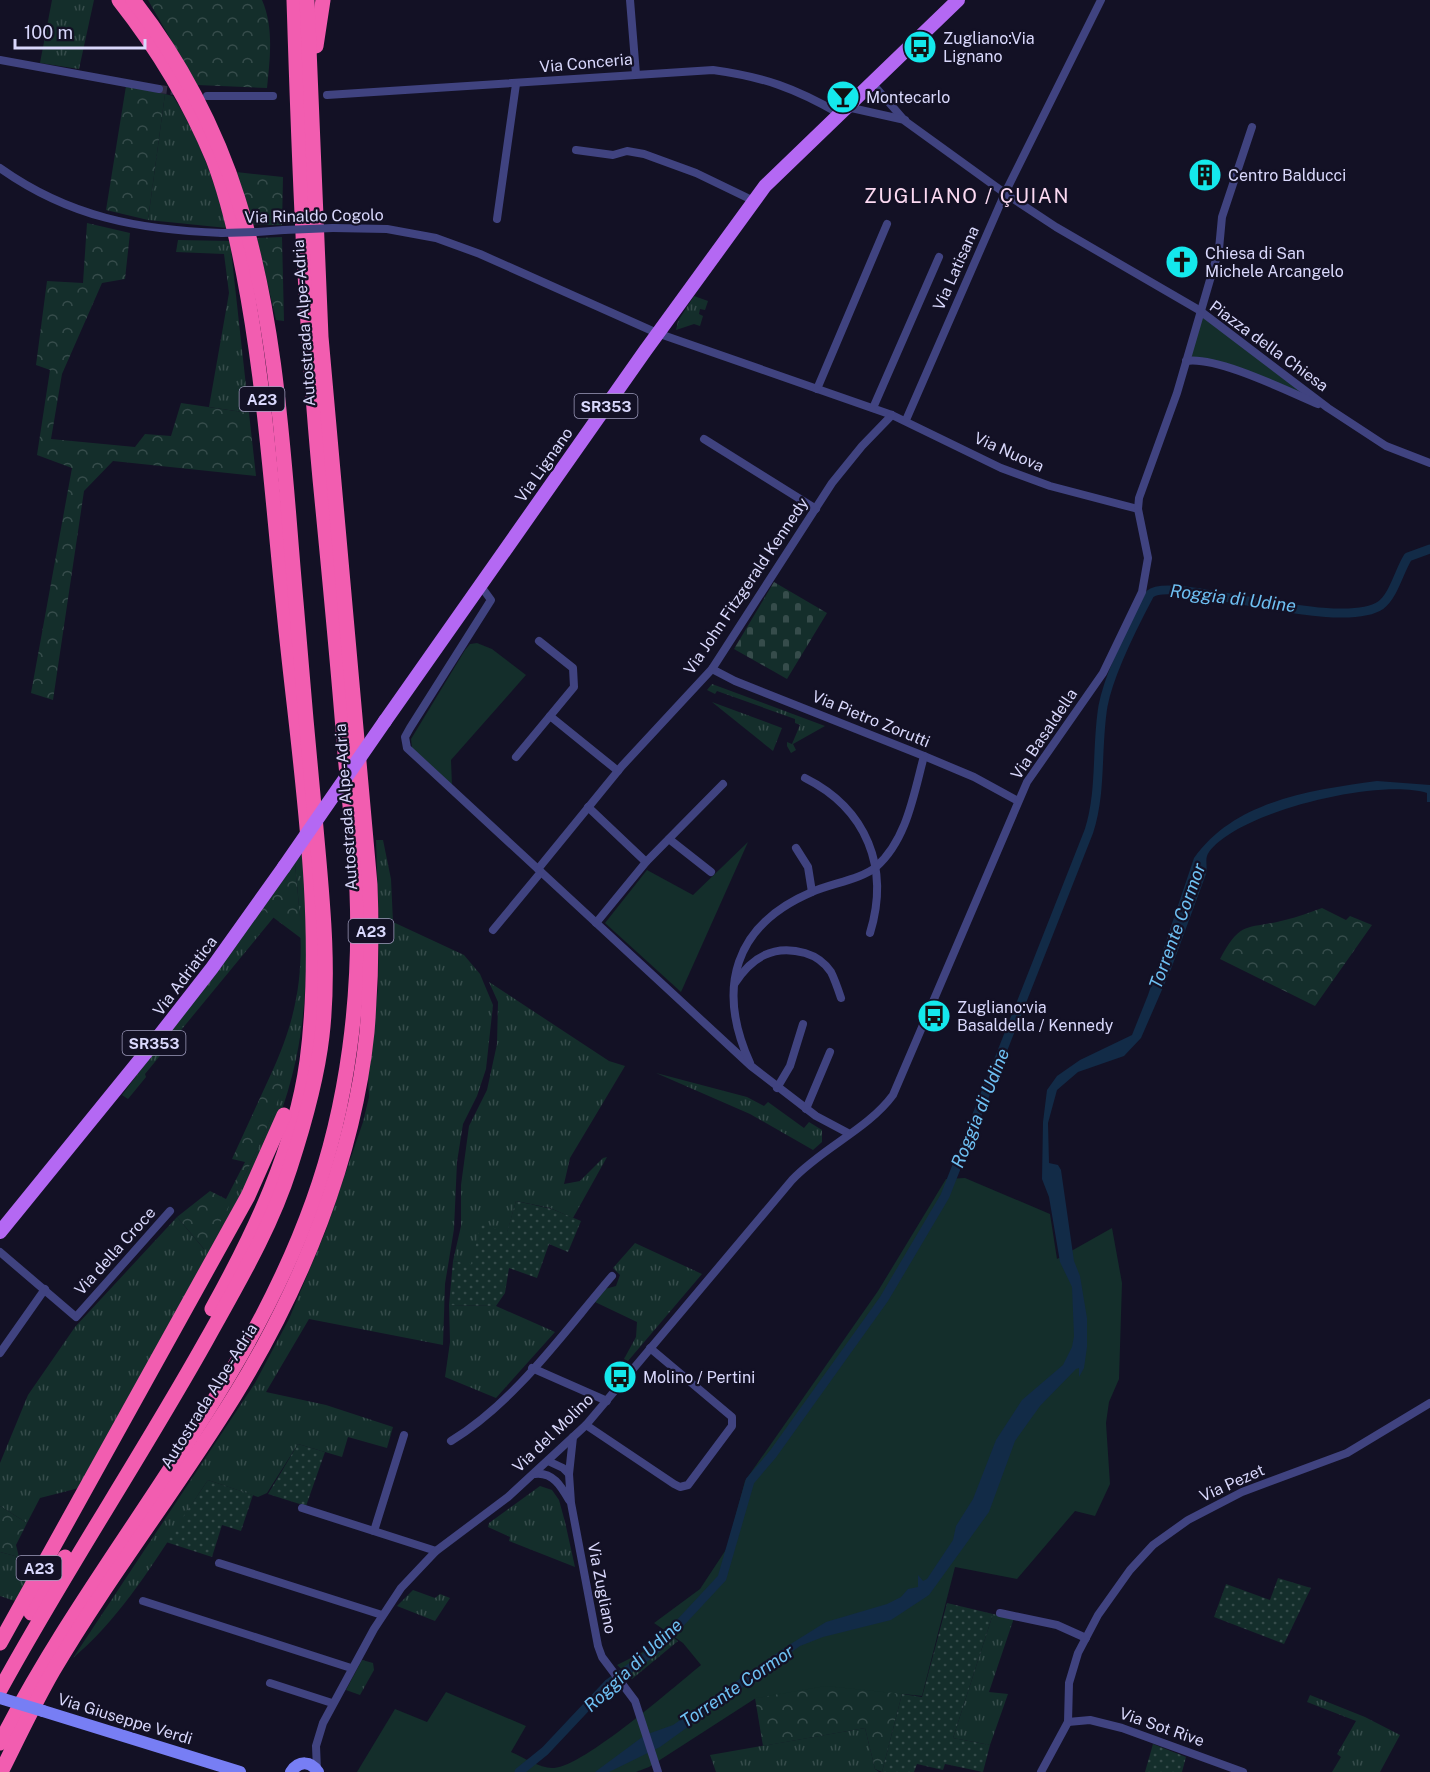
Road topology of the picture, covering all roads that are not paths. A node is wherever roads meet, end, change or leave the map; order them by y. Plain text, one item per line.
1 (119, 0) edge
2 (133, 0) edge
3 (282, 0) edge
4 (294, 0) edge
5 (307, 0) edge
6 (323, 0) edge
7 (630, 0) edge
8 (958, 0) edge
9 (1101, 0) edge
10 (0, 60) edge
11 (636, 74) junction
12 (872, 83) junction
13 (516, 84) junction
14 (159, 89) tunnel mouth
15 (327, 95) dead end
16 (207, 96) dead end
17 (273, 96) dead end
18 (843, 110) junction
19 (304, 118) junction
20 (905, 121) junction
21 (1252, 127) dead end
22 (576, 150) dead end
23 (0, 168) edge
24 (1005, 193) junction
25 (754, 201) junction
26 (497, 219) dead end
27 (887, 224) dead end
28 (939, 257) dead end
29 (1199, 310) junction
30 (657, 333) junction
31 (1185, 361) junction
32 (817, 389) junction
33 (873, 408) junction
34 (1328, 408) junction
35 (892, 415) junction
36 (906, 420) junction
37 (705, 439) dead end
38 (1430, 463) edge
39 (816, 509) junction
40 (1138, 509) junction
41 (480, 585) junction
42 (539, 641) dead end
43 (712, 669) junction
44 (550, 716) junction
45 (924, 756) junction
46 (516, 757) dead end
47 (618, 771) junction
48 (805, 778) dead end
49 (723, 784) dead end
50 (1018, 801) junction
51 (588, 807) junction
52 (669, 839) junction
53 (796, 848) dead end
54 (646, 862) junction
55 (284, 867) joint
56 (875, 868) junction
57 (539, 870) junction
58 (711, 872) dead end
59 (812, 892) junction
60 (596, 923) junction
61 (493, 930) dead end
62 (870, 933) dead end
63 (735, 984) junction
64 (841, 998) dead end
65 (803, 1024) dead end
66 (310, 1029) junction
67 (830, 1052) dead end
68 (751, 1066) junction
69 (777, 1088) junction
70 (806, 1109) junction
71 (848, 1134) junction
72 (170, 1211) dead end
73 (16, 1212) junction
74 (0, 1222) edge
75 (0, 1232) edge
76 (0, 1252) edge
77 (612, 1276) dead end
78 (45, 1289) junction
79 (650, 1348) junction
80 (0, 1353) edge
81 (532, 1368) junction
82 (607, 1401) junction
83 (1430, 1403) edge
84 (586, 1425) junction
85 (404, 1435) dead end
86 (573, 1437) junction
87 (451, 1441) dead end
88 (548, 1461) junction
89 (534, 1474) junction
90 (569, 1474) junction
91 (571, 1503) junction
92 (302, 1508) dead end
93 (374, 1531) junction
94 (436, 1551) junction
95 (219, 1563) dead end
96 (143, 1600) dead end
97 (1000, 1612) dead end
98 (382, 1615) junction
99 (1086, 1638) junction
100 (0, 1643) edge
101 (351, 1668) junction
102 (0, 1669) edge
103 (270, 1683) dead end
104 (0, 1690) edge
105 (0, 1698) edge
106 (332, 1703) junction
107 (1068, 1722) junction
108 (0, 1743) edge
109 (316, 1746) junction
110 (296, 1768) edge
111 (657, 1769) edge
112 (317, 1771) edge
113 (1, 1772) edge
114 (240, 1772) edge
115 (1041, 1772) edge
116 (1243, 1772) edge

1 - 66 highway, A23
2 - 104 highway, A23
3 - 19 highway, A23
4 - 19 highway, Autostrada Alpe-Adria / A23
5 - 19 highway, Autostrada Alpe-Adria / A23
6 - 19 highway, A23
7 - 11 street
8 - 12 main road, Via Lignano / SR353
9 - 24 street, Via Latisana
10 - 14 street
11 - 13 street, Via Conceria
11 - 18 street, Via Conceria
12 - 18 main road, Via Lignano / SR353
12 - 20 street
13 - 15 street, Via Conceria
13 - 26 street
16 - 17 street
18 - 20 street, Via Conceria
18 - 25 main road, Via Lignano / SR353
19 - 108 highway, Autostrada Alpe-Adria / A23
19 - 113 highway, Autostrada Alpe-Adria / A23
20 - 24 street
21 - 29 street
22 - 25 street
23 - 30 street, Via Rinaldo Cogolo, bridge
24 - 29 street
24 - 36 street, Via Latisana
25 - 30 main road, Via Lignano / SR353
27 - 32 street
28 - 33 street
29 - 31 street, Piazza della Chiesa
29 - 34 street, Piazza della Chiesa
30 - 32 street, Via Nuova
30 - 41 main road, Via Lignano / SR353
31 - 34 street, Piazza della Chiesa
31 - 40 street, Via Basaldella
32 - 33 street, Via Nuova
33 - 35 street, Via Nuova
34 - 38 street
35 - 36 street, Via Nuova
35 - 39 street, Via John Fitzgerald Kennedy
36 - 40 street, Via Nuova
37 - 39 street
39 - 43 street, Via John Fitzgerald Kennedy
40 - 50 street, Via Basaldella
41 - 55 main road, Via Lignano / SR353, bridge
41 - 57 street
42 - 44 street
43 - 45 street, Via Pietro Zorutti
43 - 47 street, Via John Fitzgerald Kennedy
44 - 46 street
44 - 47 street
45 - 50 street, Via Pietro Zorutti
45 - 56 street
47 - 51 street, Via John Fitzgerald Kennedy
48 - 56 street
49 - 52 street
50 - 71 street, Via Basaldella
51 - 54 street
51 - 57 street, Via John Fitzgerald Kennedy
52 - 54 street
52 - 58 street
53 - 59 street
54 - 60 street
55 - 73 main road, Via Adriatica / SR353
56 - 59 street
56 - 62 street
57 - 60 street
57 - 61 street, Via John Fitzgerald Kennedy
59 - 63 street
60 - 68 street
63 - 64 street
63 - 68 street
65 - 69 street
66 - 100 highway, A23
66 - 102 highway, A23
67 - 70 street
68 - 69 street
69 - 70 street
70 - 71 street
71 - 79 street, Via del Molino
72 - 78 street, Via della Croce
73 - 74 main road, Via Adriatica / SR353
73 - 75 main road, Via Adriatica / SR353
76 - 78 street, Via della Croce
77 - 81 street
78 - 80 street
79 - 82 street, Via del Molino
79 - 84 street
81 - 82 street
81 - 87 street
82 - 84 street, Via del Molino
83 - 99 street, Via Pezet
84 - 86 street, Via del Molino
85 - 93 street
86 - 88 street, Via del Molino
86 - 90 street, Via Zugliano
88 - 89 street, Via del Molino
88 - 90 street
89 - 91 street, Via Zugliano
89 - 94 street, Via del Molino
90 - 91 street, Via Zugliano
91 - 111 street, Via Zugliano
92 - 93 street
93 - 94 street
94 - 98 street, Via del Molino
95 - 98 street
96 - 101 street
97 - 99 street
98 - 101 street, Via del Molino
99 - 107 street, Via Pezet
101 - 106 street, Via del Molino
103 - 106 street
105 - 114 main road, Via Giuseppe Verdi, bridge
106 - 109 street, Via del Molino
107 - 115 street
107 - 116 street, Via Sot Rive
109 - 110 street, Via del Molino
109 - 112 street, Via del Molino
110 - 112 main road

